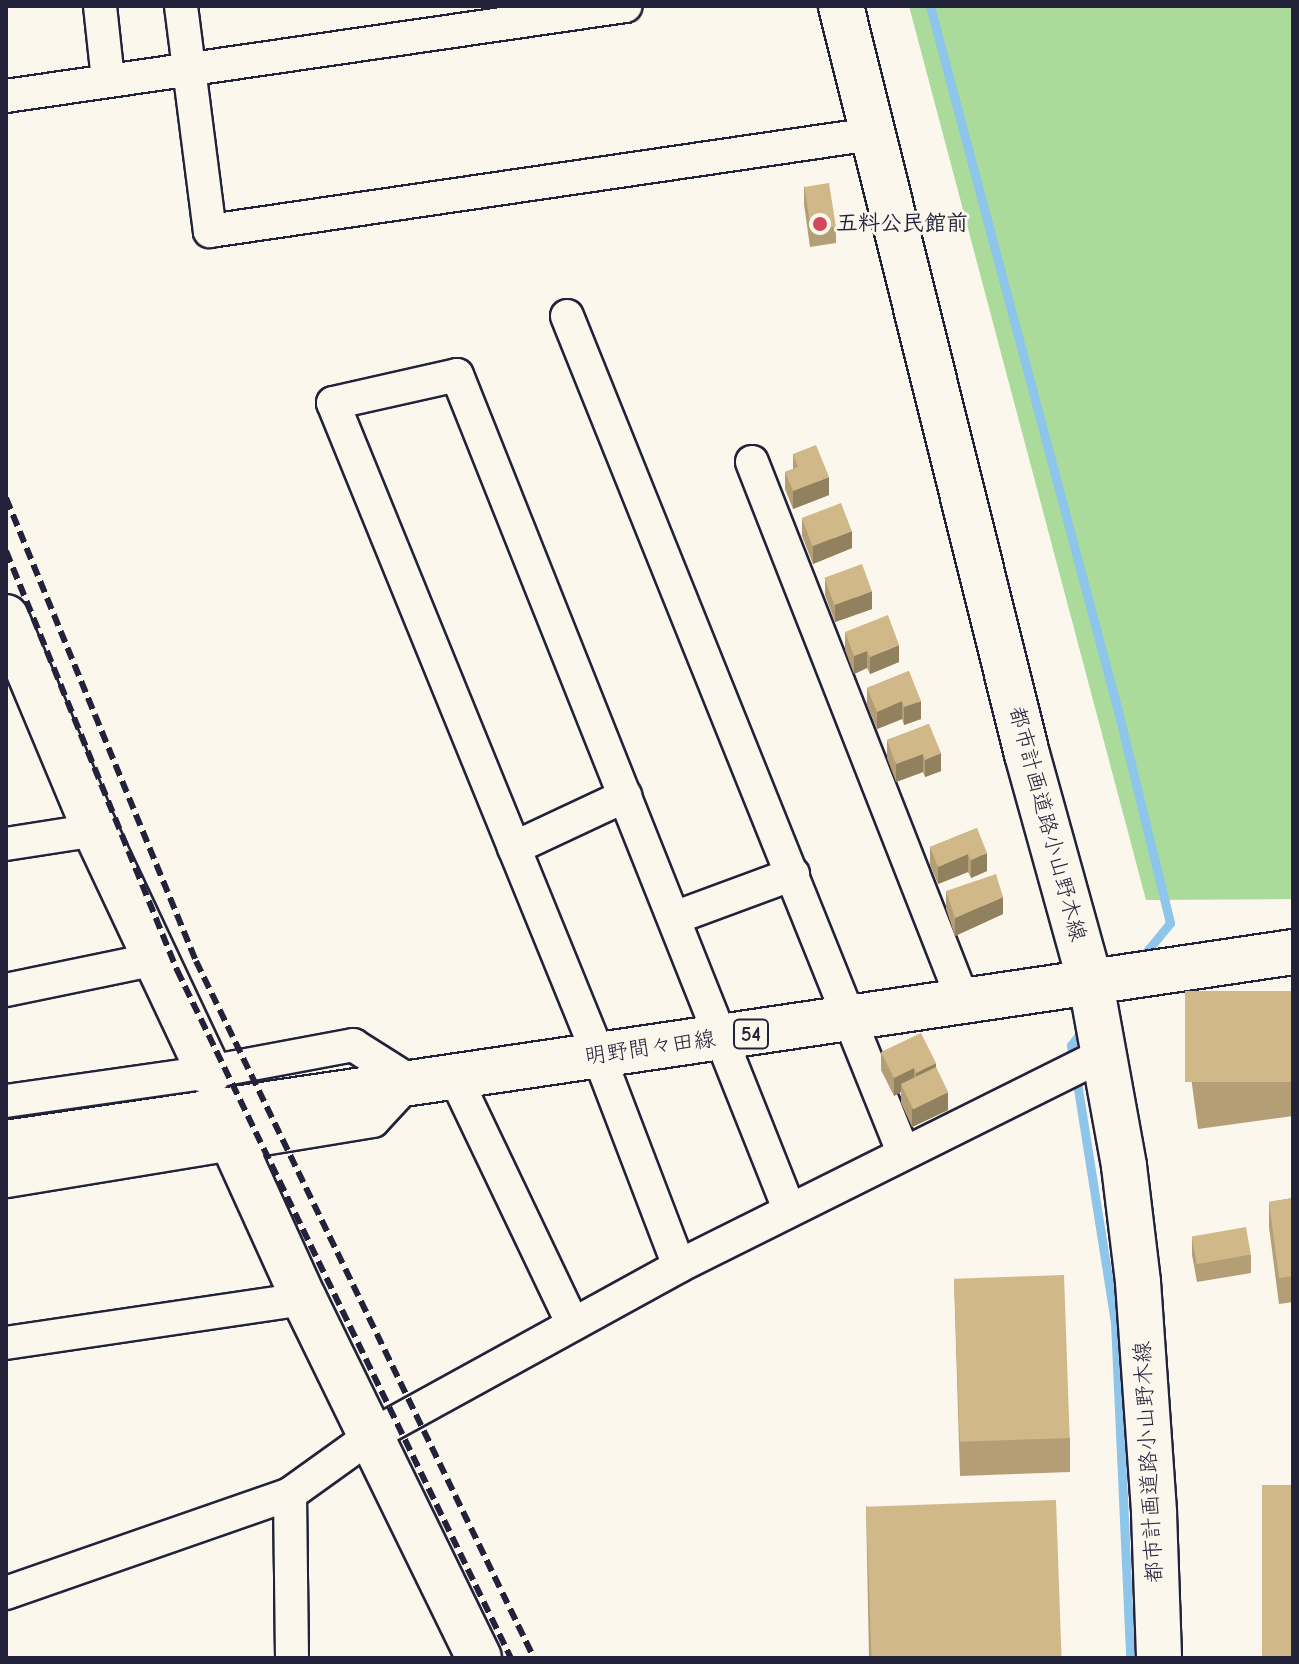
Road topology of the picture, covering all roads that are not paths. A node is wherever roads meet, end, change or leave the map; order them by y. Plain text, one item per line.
1 (100, 6) edge
2 (181, 6) edge
3 (625, 6) edge
4 (841, 6) edge
5 (191, 67) junction
6 (108, 80) junction
7 (6, 96) edge
8 (872, 134) junction
9 (567, 316) dead end
10 (752, 462) dead end
11 (6, 617) edge
12 (625, 796) junction
13 (95, 830) junction
14 (6, 844) edge
15 (514, 848) junction
16 (793, 874) junction
17 (674, 918) junction
18 (1293, 952) edge
19 (156, 959) junction
20 (1091, 984) junction
21 (6, 990) edge
22 (964, 1003) junction
23 (852, 1020) junction
24 (722, 1038) junction
25 (1103, 1055) junction
26 (599, 1056) junction
27 (209, 1072) junction
28 (454, 1075) junction
29 (410, 1081) junction
30 (6, 1101) edge
31 (6, 1143) edge
32 (234, 1145) junction
33 (903, 1152) junction
34 (6, 1181) edge
35 (789, 1209) junction
36 (679, 1266) junction
37 (304, 1299) junction
38 (573, 1324) junction
39 (6, 1343) edge
40 (372, 1435) junction
41 (290, 1494) junction
42 (6, 1593) edge
43 (292, 1658) edge
44 (479, 1658) edge
45 (1159, 1658) edge

1 - 6 street
2 - 5 street
3 - 5 street
4 - 8 street, 都市計画道路小山野木線
5 - 6 street
5 - 8 street
6 - 7 street
8 - 20 street, 都市計画道路小山野木線
9 - 16 street
10 - 22 street
11 - 13 street
12 - 15 street
12 - 15 street
12 - 17 street
13 - 14 street
13 - 19 street
15 - 26 street
16 - 17 street
16 - 23 street
17 - 24 street
18 - 20 street, 明野間々田線 / 54
19 - 21 street
19 - 27 street
20 - 22 street, 明野間々田線 / 54
20 - 25 street, 都市計画道路小山野木線
22 - 23 street, 明野間々田線 / 54
23 - 24 street, 明野間々田線 / 54
23 - 33 street
24 - 26 street, 明野間々田線 / 54
24 - 35 street
25 - 33 street
25 - 45 street, 都市計画道路小山野木線
26 - 28 street, 明野間々田線 / 54
26 - 36 street
27 - 29 street
27 - 30 street
28 - 29 street, 明野間々田線 / 54
28 - 38 street
29 - 31 street, 明野間々田線 / 54
29 - 32 street
32 - 34 street
32 - 37 street
33 - 35 street
35 - 36 street
36 - 38 street
37 - 39 street
37 - 40 street
38 - 40 street
40 - 41 street
40 - 44 street
41 - 42 street
41 - 43 street

